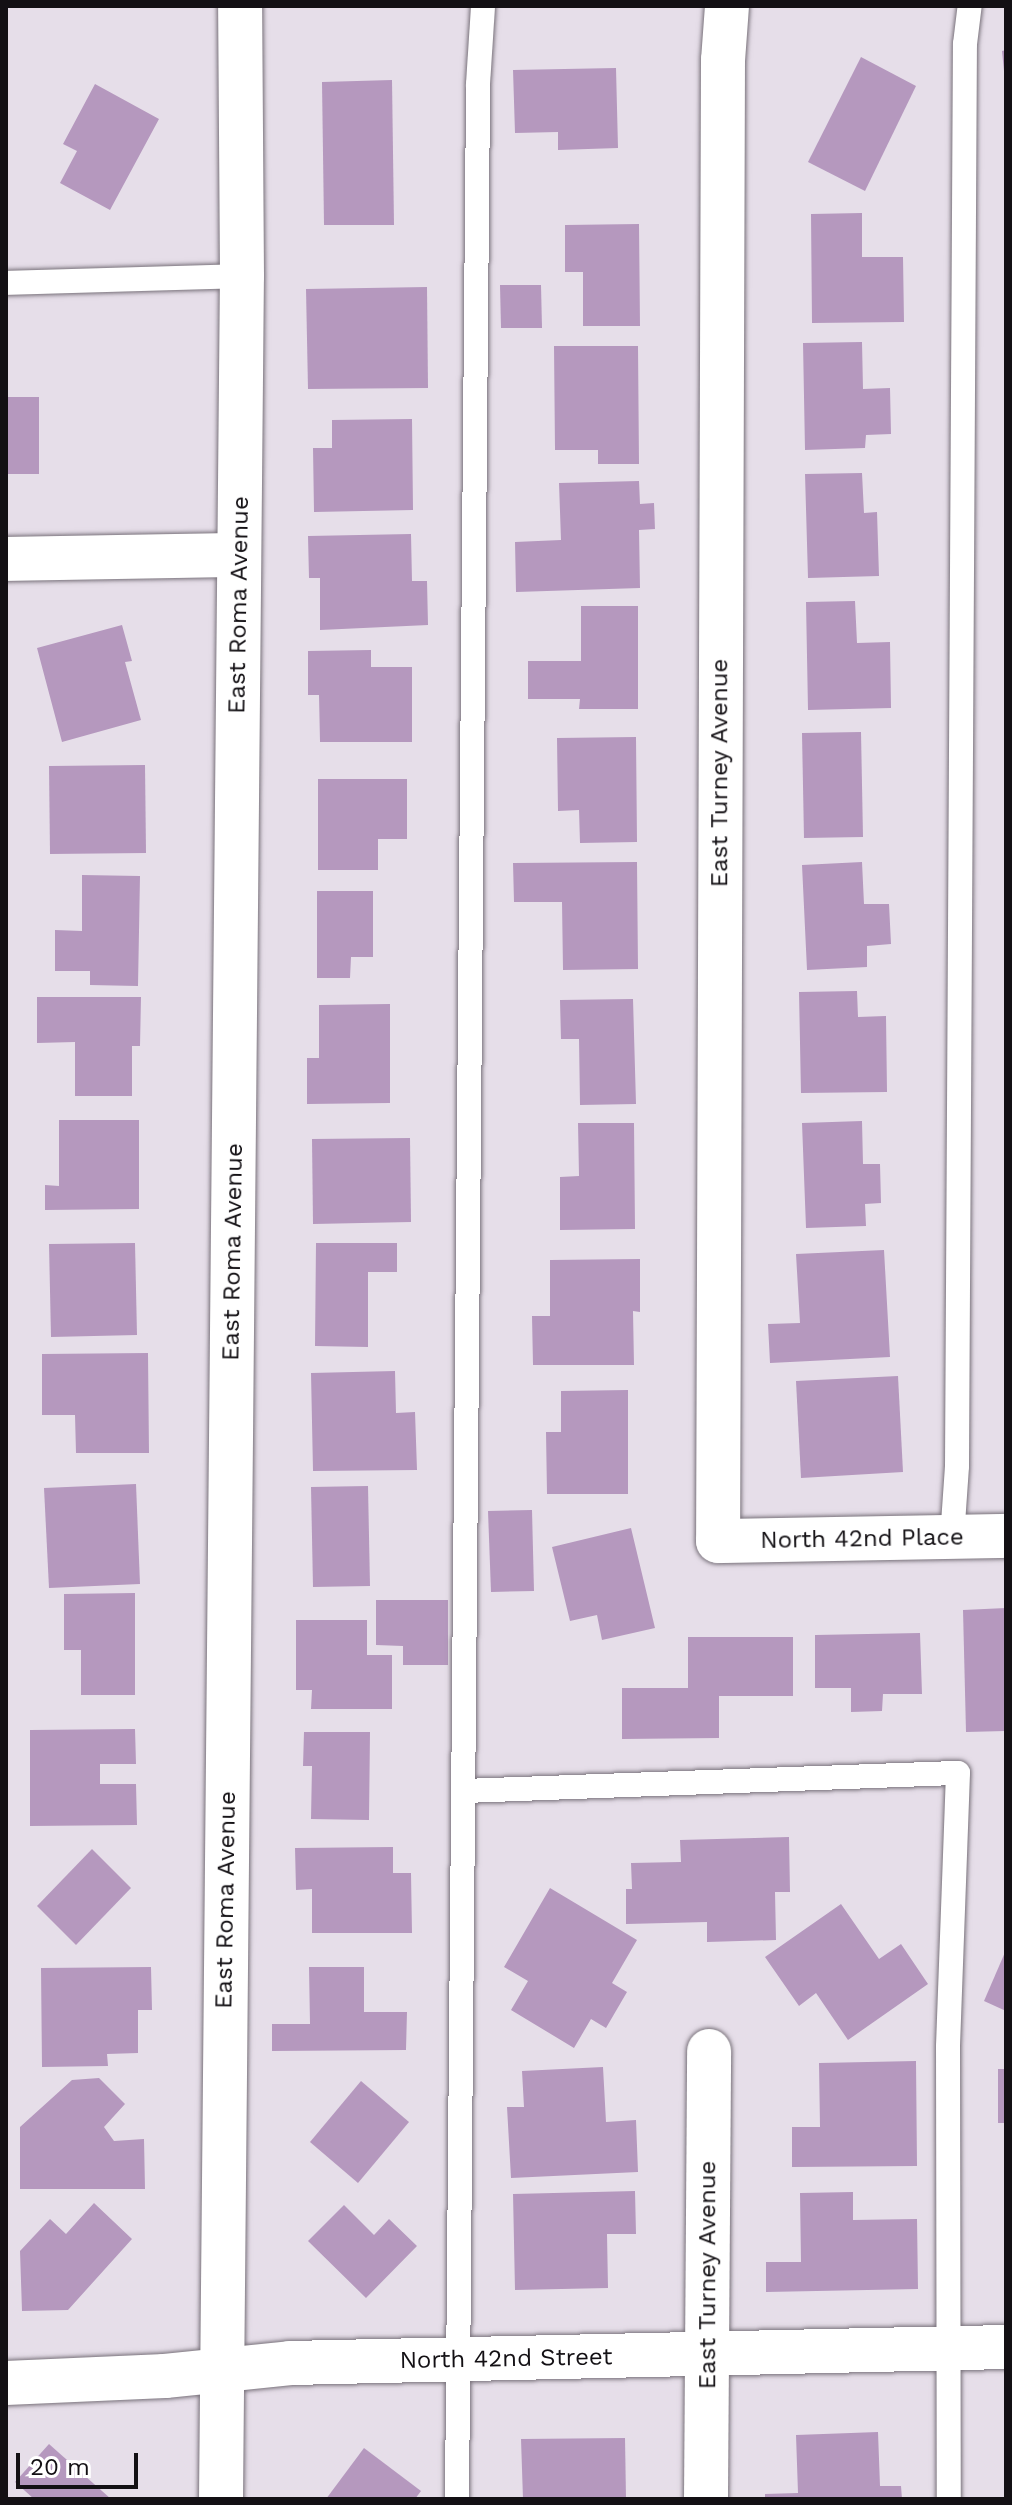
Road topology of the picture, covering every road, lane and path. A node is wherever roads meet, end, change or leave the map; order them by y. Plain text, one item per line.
1 (240, 6) edge
2 (483, 6) edge
3 (727, 6) edge
4 (970, 6) edge
5 (242, 276) junction
6 (6, 283) edge
7 (239, 555) junction
8 (6, 559) edge
9 (1006, 1536) edge
10 (952, 1538) junction
11 (718, 1541) joint
12 (464, 1791) junction
13 (709, 2051) dead end
14 (1006, 2347) edge
15 (949, 2348) junction
16 (708, 2354) junction
17 (457, 2361) junction
18 (222, 2371) junction
19 (6, 2383) edge
20 (221, 2499) edge
21 (457, 2499) edge
22 (706, 2499) edge
23 (949, 2499) edge

1 - 5 street, East Roma Avenue
2 - 12 lane
3 - 11 street, East Turney Avenue
4 - 10 lane
5 - 6 lane
5 - 7 street, East Roma Avenue
7 - 8 street
7 - 18 street, East Roma Avenue
9 - 10 street, North 42nd Place
10 - 11 street, North 42nd Place
12 - 15 lane
12 - 17 lane
13 - 16 street, East Turney Avenue
14 - 15 street, North 42nd Street
15 - 16 street, North 42nd Street
15 - 23 lane
16 - 17 street, North 42nd Street
16 - 22 street, East Turney Avenue
17 - 18 street, North 42nd Street
17 - 21 lane
18 - 19 street, North 42nd Street
18 - 20 street, East Roma Avenue

